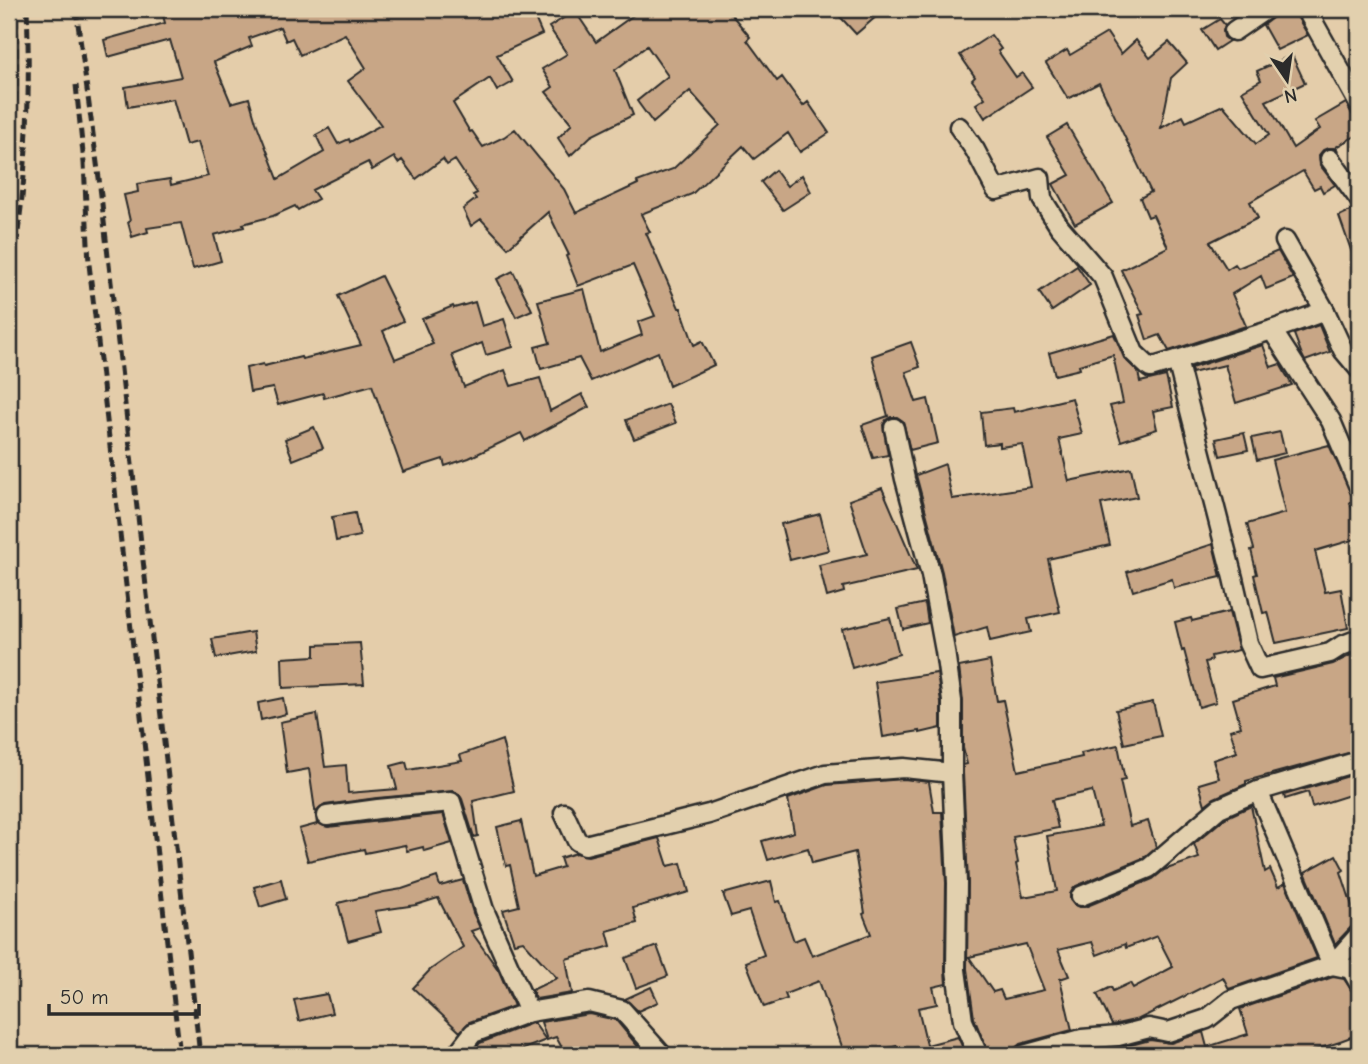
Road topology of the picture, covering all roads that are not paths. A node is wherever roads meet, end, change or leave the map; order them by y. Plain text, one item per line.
1 (1266, 9) edge
2 (1306, 9) edge
3 (1234, 31) dead end
4 (1359, 104) edge
5 (959, 127) dead end
6 (1330, 159) dead end
7 (1359, 199) edge
8 (1285, 241) dead end
9 (1325, 311) junction
10 (1272, 330) junction
11 (1177, 360) junction
12 (1359, 369) edge
13 (894, 428) dead end
14 (1359, 487) edge
15 (1359, 639) edge
16 (1359, 761) edge
17 (952, 773) junction
18 (1258, 791) junction
19 (564, 813) dead end
20 (327, 816) dead end
21 (1082, 896) dead end
22 (1359, 934) edge
23 (1332, 965) junction
24 (1359, 982) edge
25 (528, 1012) junction
26 (456, 1055) edge
27 (662, 1055) edge
28 (978, 1055) edge
29 (1024, 1055) edge

1 - 3 street
2 - 4 street
5 - 11 street
6 - 7 street
8 - 9 street
9 - 10 street
9 - 12 street
10 - 11 street
10 - 14 street
11 - 15 street
13 - 17 street
16 - 18 street
17 - 19 street
17 - 28 street
18 - 21 street
18 - 23 street
20 - 25 street
22 - 23 street
23 - 24 street
23 - 29 street
25 - 26 street
25 - 27 street

